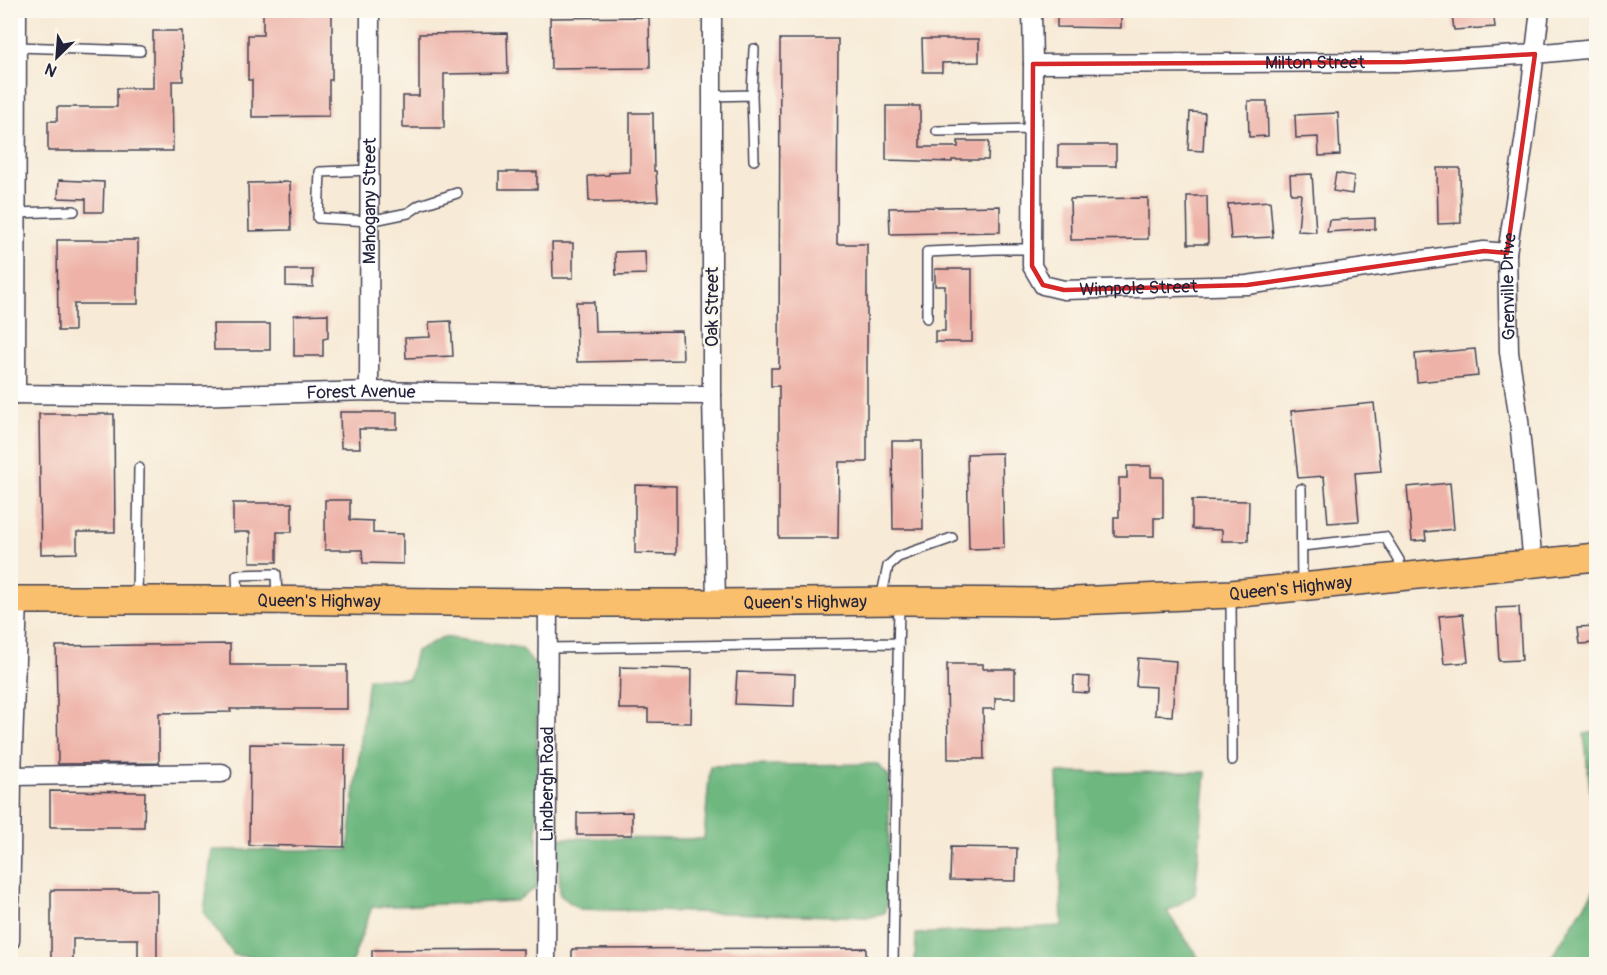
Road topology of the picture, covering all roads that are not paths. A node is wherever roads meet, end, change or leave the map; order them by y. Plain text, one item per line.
1 (17, 10) edge
2 (370, 10) edge
3 (712, 10) edge
4 (1032, 10) edge
5 (1540, 10) edge
6 (17, 47) junction
7 (1596, 48) edge
8 (754, 49) dead end
9 (140, 51) dead end
10 (1535, 54) junction
11 (1034, 64) junction
12 (752, 94) junction
13 (712, 96) junction
14 (1033, 129) junction
15 (937, 131) dead end
16 (754, 160) dead end
17 (370, 170) junction
18 (458, 193) dead end
19 (74, 211) dead end
20 (16, 213) junction
21 (369, 220) junction
22 (1032, 249) junction
23 (1507, 253) junction
24 (927, 318) dead end
25 (369, 391) junction
26 (13, 394) edge
27 (712, 394) junction
28 (139, 468) dead end
29 (1301, 489) dead end
30 (952, 538) dead end
31 (1302, 546) junction
32 (1596, 557) edge
33 (1533, 564) junction
34 (1401, 577) junction
35 (1302, 587) junction
36 (1231, 594) junction
37 (14, 600) edge
38 (137, 600) junction
39 (890, 601) junction
40 (548, 603) junction
41 (716, 603) junction
42 (898, 643) junction
43 (548, 648) junction
44 (1232, 760) dead end
45 (222, 773) dead end
46 (12, 776) edge
47 (10, 941) edge
48 (546, 964) edge
49 (893, 964) edge

1 - 6 street
2 - 17 street, Mahogany Street
3 - 13 street, Oak Street
4 - 11 street, Wimpole Street
5 - 10 street, Grenville Drive
6 - 9 lane
6 - 20 street
7 - 10 street, Milton Street
8 - 12 lane
10 - 11 street, Milton Street
10 - 23 street, Grenville Drive
11 - 14 street, Wimpole Street
12 - 13 lane
12 - 16 lane
13 - 27 street, Oak Street
14 - 15 lane
14 - 22 street, Wimpole Street
17 - 21 street, Mahogany Street
17 - 21 lane
18 - 21 lane
19 - 20 lane
20 - 26 street
21 - 25 street, Mahogany Street
22 - 23 street, Wimpole Street
22 - 24 lane
23 - 33 street, Grenville Drive
25 - 26 street, Forest Avenue
25 - 27 street, Forest Avenue
27 - 41 street, Oak Street
28 - 38 lane
29 - 31 lane
30 - 39 lane
31 - 34 lane
31 - 35 lane
32 - 33 main road, Queen's Highway
33 - 34 main road, Queen's Highway
34 - 35 main road, Queen's Highway
35 - 36 main road, Queen's Highway
36 - 39 main road, Queen's Highway
36 - 44 lane
37 - 38 main road, Queen's Highway
37 - 46 street
38 - 40 main road, Queen's Highway
39 - 41 main road, Queen's Highway
39 - 42 lane
40 - 41 main road, Queen's Highway
40 - 43 street, Lindbergh Road
42 - 43 lane
42 - 49 lane
43 - 48 street, Lindbergh Road
45 - 46 street
46 - 47 street

